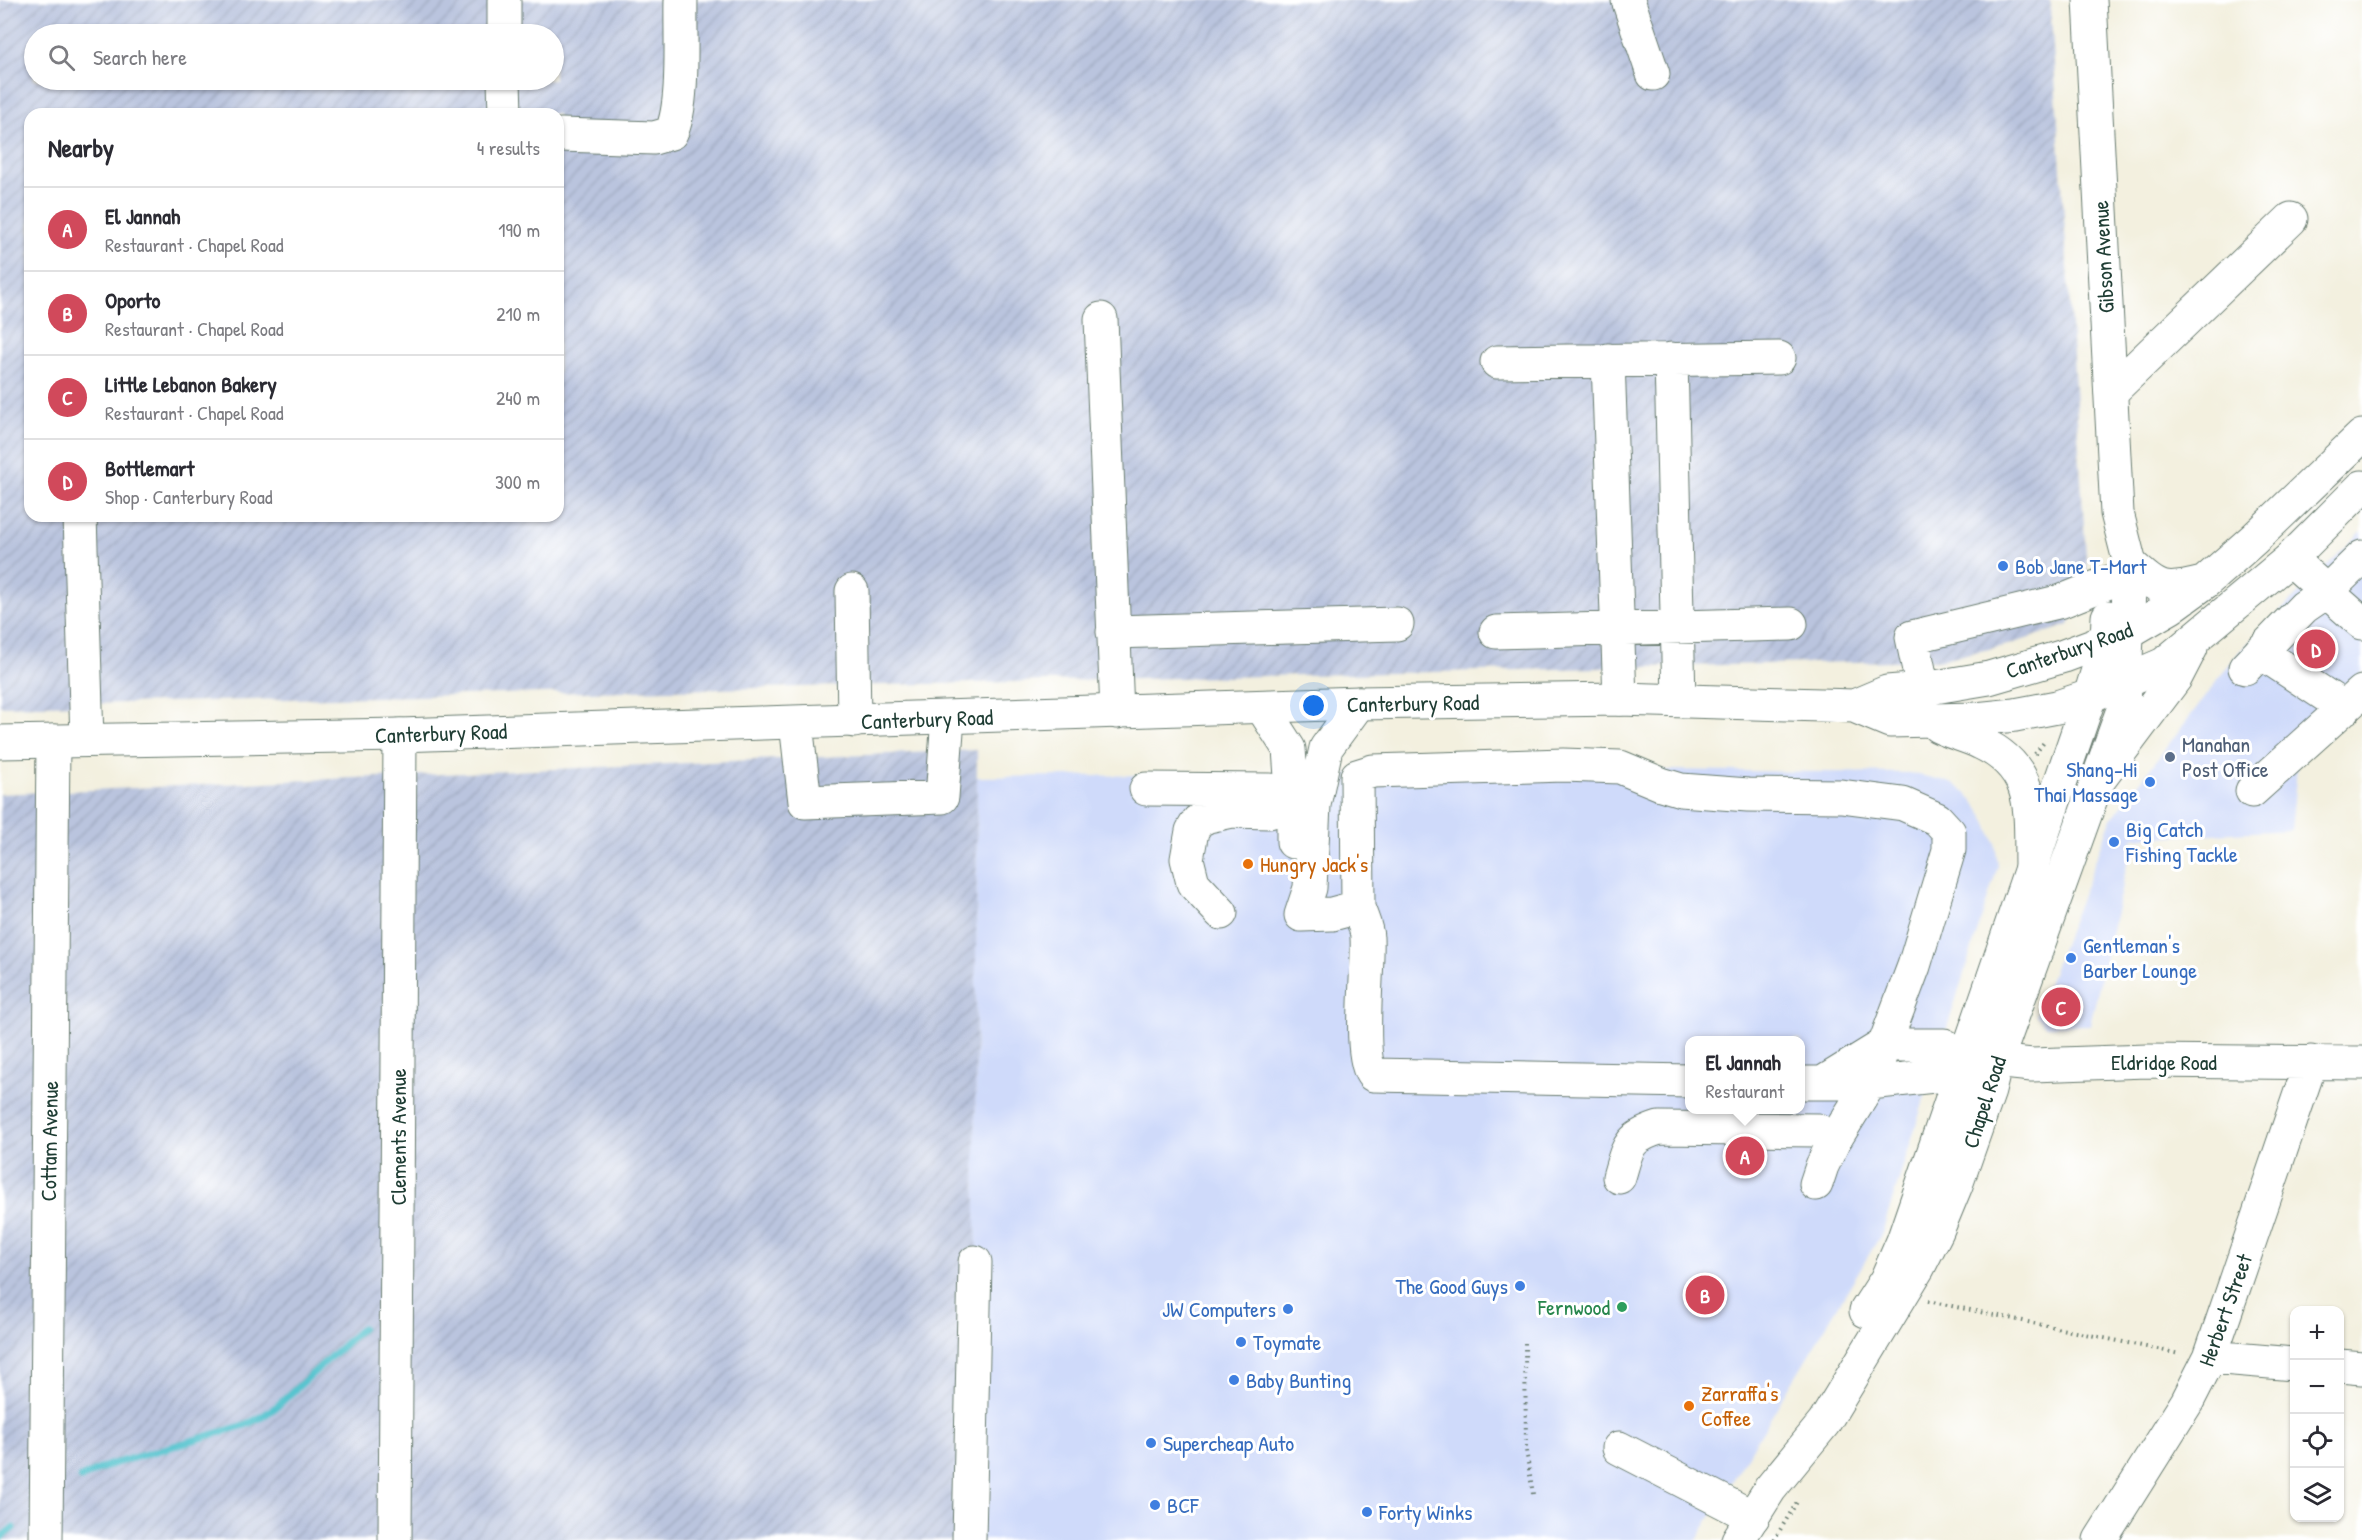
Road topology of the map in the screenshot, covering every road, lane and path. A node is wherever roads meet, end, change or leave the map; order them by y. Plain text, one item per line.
1 (504, 0) edge
2 (681, 0) edge
3 (1628, 0) edge
4 (2090, 0) edge
5 (504, 24) edge
6 (1653, 74) dead end
7 (504, 90) edge
8 (505, 108) edge
9 (564, 135) edge
10 (2291, 219) dead end
11 (1101, 319) dead end
12 (1779, 357) dead end
13 (1671, 359) junction
14 (1608, 360) junction
15 (1497, 362) dead end
16 (2111, 392) junction
17 (2362, 436) edge
18 (2362, 487) edge
19 (80, 522) edge
20 (2362, 558) edge
21 (2290, 559) junction
22 (2120, 573) junction
23 (2204, 583) junction
24 (852, 591) dead end
25 (2326, 592) junction
26 (2362, 623) edge
27 (1397, 624) dead end
28 (1791, 624) dead end
29 (1678, 627) junction
30 (1617, 628) junction
31 (1113, 632) junction
32 (1496, 632) dead end
33 (2117, 636) junction
34 (2196, 638) junction
35 (2125, 680) junction
36 (2090, 696) junction
37 (1620, 699) junction
38 (1679, 700) junction
39 (2353, 700) edge
40 (1359, 704) junction
41 (1924, 705) junction
42 (1262, 707) junction
43 (1117, 712) junction
44 (948, 718) junction
45 (854, 721) junction
46 (796, 723) junction
47 (400, 735) junction
48 (87, 740) junction
49 (53, 741) junction
50 (0, 742) edge
51 (2098, 781) junction
52 (1146, 789) dead end
53 (2252, 791) dead end
54 (1291, 793) junction
55 (2031, 865) junction
56 (1358, 907) junction
57 (1221, 913) dead end
58 (1301, 915) junction
59 (1884, 1045) junction
60 (1981, 1060) junction
61 (2311, 1062) junction
62 (2362, 1063) edge
63 (1685, 1081) edge
64 (1812, 1083) edge
65 (1870, 1083) junction
66 (1818, 1130) junction
67 (1619, 1177) dead end
68 (975, 1262) dead end
69 (1921, 1299) dead end
70 (1525, 1343) dead end
71 (2195, 1355) junction
72 (2290, 1364) edge
73 (2344, 1366) edge
74 (2362, 1368) edge
75 (1619, 1448) dead end
76 (1533, 1494) dead end
77 (1745, 1528) edge
78 (46, 1540) edge
79 (395, 1540) edge
80 (969, 1540) edge
81 (2100, 1540) edge

1 - 5 main road
2 - 9 main road
3 - 6 main road
4 - 16 main road, Gibson Avenue
7 - 8 main road
10 - 16 main road
11 - 31 main road
12 - 13 main road
13 - 14 main road
13 - 29 main road
14 - 15 main road
14 - 30 main road
16 - 22 main road, Gibson Avenue
17 - 23 main road, Canterbury Road
18 - 21 main road, Canterbury Road
19 - 48 main road
20 - 25 main road
21 - 25 main road
21 - 34 main road, Canterbury Road
22 - 23 main road
22 - 33 main road, Gibson Avenue
22 - 41 main road
23 - 33 main road, Canterbury Road
24 - 45 main road
25 - 26 main road
25 - 39 main road
27 - 31 main road
28 - 29 main road
29 - 30 main road
29 - 38 main road
30 - 32 main road
30 - 37 main road
31 - 43 main road
33 - 35 main road, Gibson Avenue
33 - 36 main road, Gibson Avenue
33 - 41 main road, Canterbury Road
34 - 35 main road, Canterbury Road
34 - 51 main road
35 - 36 main road, Canterbury Road
35 - 51 main road, Chapel Road
36 - 41 main road, Canterbury Road
36 - 55 main road, Chapel Road
37 - 38 main road, Canterbury Road
37 - 40 main road, Canterbury Road
38 - 41 main road, Canterbury Road
39 - 53 main road
40 - 42 main road, Canterbury Road
40 - 58 main road
41 - 55 main road
42 - 43 main road, Canterbury Road
42 - 54 main road
43 - 44 main road, Canterbury Road
44 - 45 main road, Canterbury Road
44 - 46 main road
45 - 46 main road, Canterbury Road
46 - 47 main road, Canterbury Road
47 - 48 main road, Canterbury Road
47 - 79 main road, Clements Avenue
48 - 49 main road, Canterbury Road
49 - 50 main road, Canterbury Road
49 - 78 main road, Cottam Avenue
51 - 60 main road, Chapel Road
52 - 54 main road
54 - 57 main road
54 - 58 main road
55 - 60 main road, Chapel Road
56 - 58 main road
56 - 59 main road
56 - 63 main road
59 - 60 main road
59 - 64 main road
59 - 65 main road
60 - 61 main road, Eldridge Road
60 - 65 main road
60 - 77 main road, Chapel Road
61 - 62 main road, Eldridge Road
61 - 71 main road, Herbert Street
64 - 65 main road
64 - 66 main road
65 - 66 main road
66 - 67 main road
68 - 80 main road
69 - 71 path
70 - 76 path
71 - 72 main road
71 - 81 main road, Herbert Street
73 - 74 main road
75 - 77 main road

